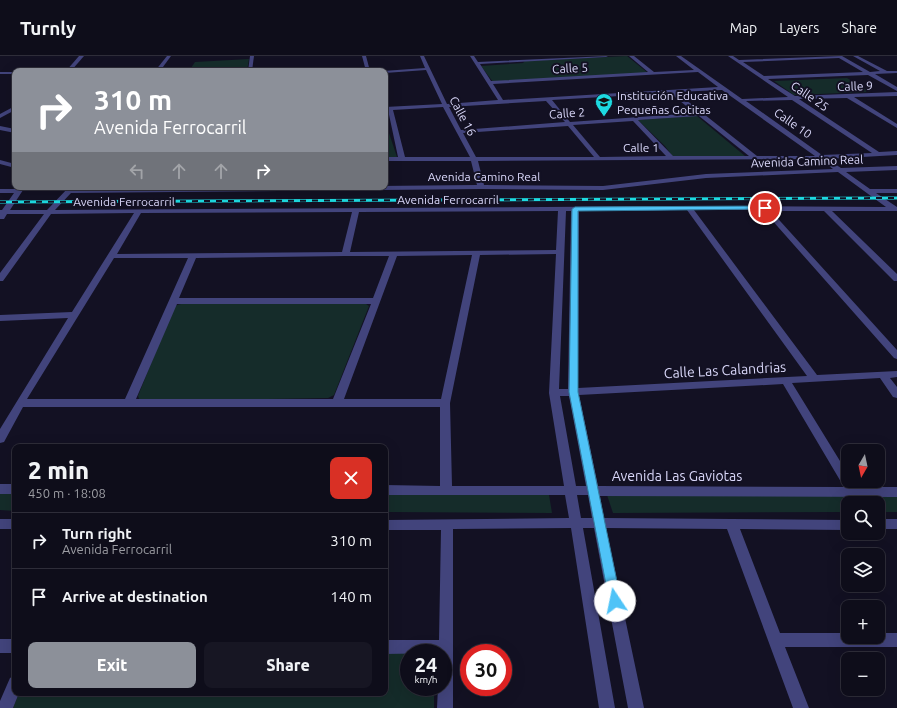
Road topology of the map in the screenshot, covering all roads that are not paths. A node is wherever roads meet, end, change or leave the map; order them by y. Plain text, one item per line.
1 (82, 56) edge
2 (169, 56) edge
3 (252, 56) edge
4 (364, 56) edge
5 (422, 56) edge
6 (472, 56) edge
7 (606, 56) edge
8 (631, 56) edge
9 (678, 56) edge
10 (730, 56) edge
11 (785, 56) edge
12 (855, 56) edge
13 (839, 57) edge
14 (790, 59) junction
15 (738, 61) junction
16 (477, 63) junction
17 (71, 68) edge
18 (159, 68) edge
19 (250, 68) edge
20 (367, 68) edge
21 (427, 69) junction
22 (699, 71) junction
23 (388, 72) edge
24 (885, 72) junction
25 (897, 72) edge
26 (0, 73) edge
27 (12, 73) edge
28 (869, 73) junction
29 (653, 74) junction
30 (763, 78) junction
31 (897, 79) edge
32 (490, 83) junction
33 (723, 88) junction
34 (897, 89) edge
35 (670, 91) junction
36 (897, 94) edge
37 (848, 96) junction
38 (794, 98) junction
39 (548, 99) junction
40 (742, 100) junction
41 (502, 102) junction
42 (445, 105) junction
43 (388, 109) edge
44 (12, 110) edge
45 (388, 114) edge
46 (700, 114) junction
47 (0, 116) edge
48 (634, 119) junction
49 (570, 124) junction
50 (897, 126) edge
51 (0, 128) edge
52 (12, 130) edge
53 (459, 132) junction
54 (897, 153) edge
55 (878, 154) junction
56 (598, 158) junction
57 (671, 158) junction
58 (755, 158) junction
59 (822, 158) junction
60 (388, 159) edge
61 (402, 159) junction
62 (474, 159) junction
63 (0, 162) edge
64 (12, 165) edge
65 (897, 168) edge
66 (841, 172) junction
67 (388, 187) edge
68 (481, 187) junction
69 (12, 190) edge
70 (19, 190) edge
71 (70, 190) edge
72 (0, 191) edge
73 (870, 191) junction
74 (897, 191) edge
75 (689, 208) junction
76 (765, 208) junction
77 (825, 208) junction
78 (575, 209) junction
79 (356, 210) junction
80 (562, 210) junction
81 (896, 210) edge
82 (140, 211) junction
83 (49, 212) junction
84 (1, 214) edge
85 (560, 252) junction
86 (476, 253) junction
87 (345, 254) junction
88 (394, 254) junction
89 (112, 256) junction
90 (193, 256) junction
91 (0, 279) edge
92 (897, 279) edge
93 (376, 301) junction
94 (173, 302) junction
95 (75, 315) junction
96 (0, 318) edge
97 (897, 356) edge
98 (897, 374) edge
99 (883, 375) junction
100 (815, 379) junction
101 (786, 381) junction
102 (573, 392) junction
103 (554, 393) junction
104 (897, 395) edge
105 (20, 403) junction
106 (129, 403) junction
107 (337, 403) junction
108 (445, 403) junction
109 (0, 439) edge
110 (0, 489) edge
111 (12, 489) edge
112 (388, 490) edge
113 (446, 490) junction
114 (570, 491) junction
115 (592, 491) junction
116 (852, 491) junction
117 (897, 492) edge
118 (0, 524) edge
119 (12, 524) edge
120 (576, 524) junction
121 (599, 524) junction
122 (885, 524) edge
123 (897, 524) edge
124 (388, 525) edge
125 (448, 525) junction
126 (732, 525) junction
127 (841, 525) edge
128 (775, 640) junction
129 (897, 640) edge
130 (446, 644) edge
131 (0, 646) edge
132 (12, 646) edge
133 (388, 646) edge
134 (400, 646) edge
135 (12, 690) edge
136 (445, 696) edge
137 (5, 708) edge
138 (445, 708) edge
139 (607, 708) edge
140 (636, 708) edge
141 (801, 708) edge

1 - 17 street
2 - 18 street
3 - 19 street
4 - 20 street
5 - 21 street, Calle 16
6 - 16 street
7 - 16 street
8 - 29 street
9 - 22 street, Calle 10
10 - 15 street, Calle 25
11 - 14 street
12 - 24 street
13 - 14 street
13 - 28 street
14 - 15 street
15 - 30 street, Calle 25
16 - 32 street
21 - 23 street
21 - 42 street, Calle 16
22 - 29 street, Calle 5
22 - 33 street, Calle 10
24 - 25 street
24 - 28 street
24 - 31 street
26 - 27 street
28 - 30 street
28 - 34 street
29 - 32 street, Calle 5
30 - 38 street, Calle 25
32 - 41 street
33 - 35 street
33 - 40 street, Calle 10
35 - 39 street
35 - 46 street
36 - 37 street, Calle 9
37 - 38 street, Calle 9
37 - 50 street
38 - 40 street, Calle 9
38 - 55 street, Calle 25
39 - 41 street
39 - 49 street
40 - 59 street, Calle 10
41 - 42 street
42 - 43 street
42 - 53 street, Calle 16
44 - 47 street
45 - 61 street
46 - 48 street, Calle 2
46 - 58 street
48 - 49 street, Calle 2
48 - 57 street
49 - 53 street, Calle 2
49 - 56 street
51 - 52 street
53 - 62 street, Calle 16
54 - 55 street, Calle 1
55 - 59 street, Calle 1
56 - 57 street, Calle 1
56 - 62 street, Calle 1
57 - 58 street, Calle 1
58 - 59 street, Calle 1
59 - 66 street, Calle 10
60 - 61 street, Calle 1
61 - 62 street, Calle 1
62 - 68 street, Calle 16
63 - 64 street
65 - 66 street, Avenida Camino Real
66 - 68 street, Avenida Camino Real
66 - 73 street, Calle 10
67 - 68 street, Avenida Camino Real
69 - 72 street
70 - 84 street
71 - 83 street
73 - 74 street
73 - 81 street, Calle 10
75 - 76 street, Avenida Ferrocarril
75 - 78 street, Avenida Ferrocarril
75 - 100 street
76 - 77 street, Avenida Ferrocarril
76 - 97 street
77 - 81 street, Avenida Ferrocarril
77 - 92 street
78 - 80 street, Avenida Ferrocarril
78 - 102 street
79 - 80 street, Avenida Ferrocarril
79 - 82 street, Avenida Ferrocarril
79 - 87 street
80 - 85 street
82 - 83 street, Avenida Ferrocarril
82 - 89 street
83 - 84 street, Avenida Ferrocarril
83 - 91 street
85 - 86 street
85 - 103 street
86 - 88 street
86 - 108 street
87 - 88 street
87 - 90 street
88 - 93 street
89 - 90 street
89 - 95 street
90 - 94 street
93 - 94 street
93 - 107 street
94 - 106 street
95 - 96 street
95 - 105 street
98 - 99 street, Calle Las Calandrias
99 - 100 street, Calle Las Calandrias
99 - 104 street
100 - 101 street, Calle Las Calandrias
101 - 102 street, Calle Las Calandrias
101 - 116 street
102 - 103 street, Calle Las Calandrias
102 - 115 street
103 - 114 street
105 - 106 street
105 - 109 street
106 - 107 street
107 - 108 street
108 - 113 street
110 - 111 street
112 - 113 street, Avenida Las Gaviotas
113 - 114 street, Avenida Las Gaviotas
114 - 115 street, Avenida Las Gaviotas
114 - 120 street
115 - 116 street, Avenida Las Gaviotas
115 - 121 street
116 - 117 street, Avenida Las Gaviotas
118 - 119 street
120 - 121 street
120 - 125 street
120 - 139 street
121 - 126 street
121 - 140 street
122 - 123 street
124 - 125 street
125 - 130 street
126 - 127 street
126 - 128 street
128 - 129 street
128 - 141 street
131 - 132 street
133 - 134 street
135 - 137 street
136 - 138 street

